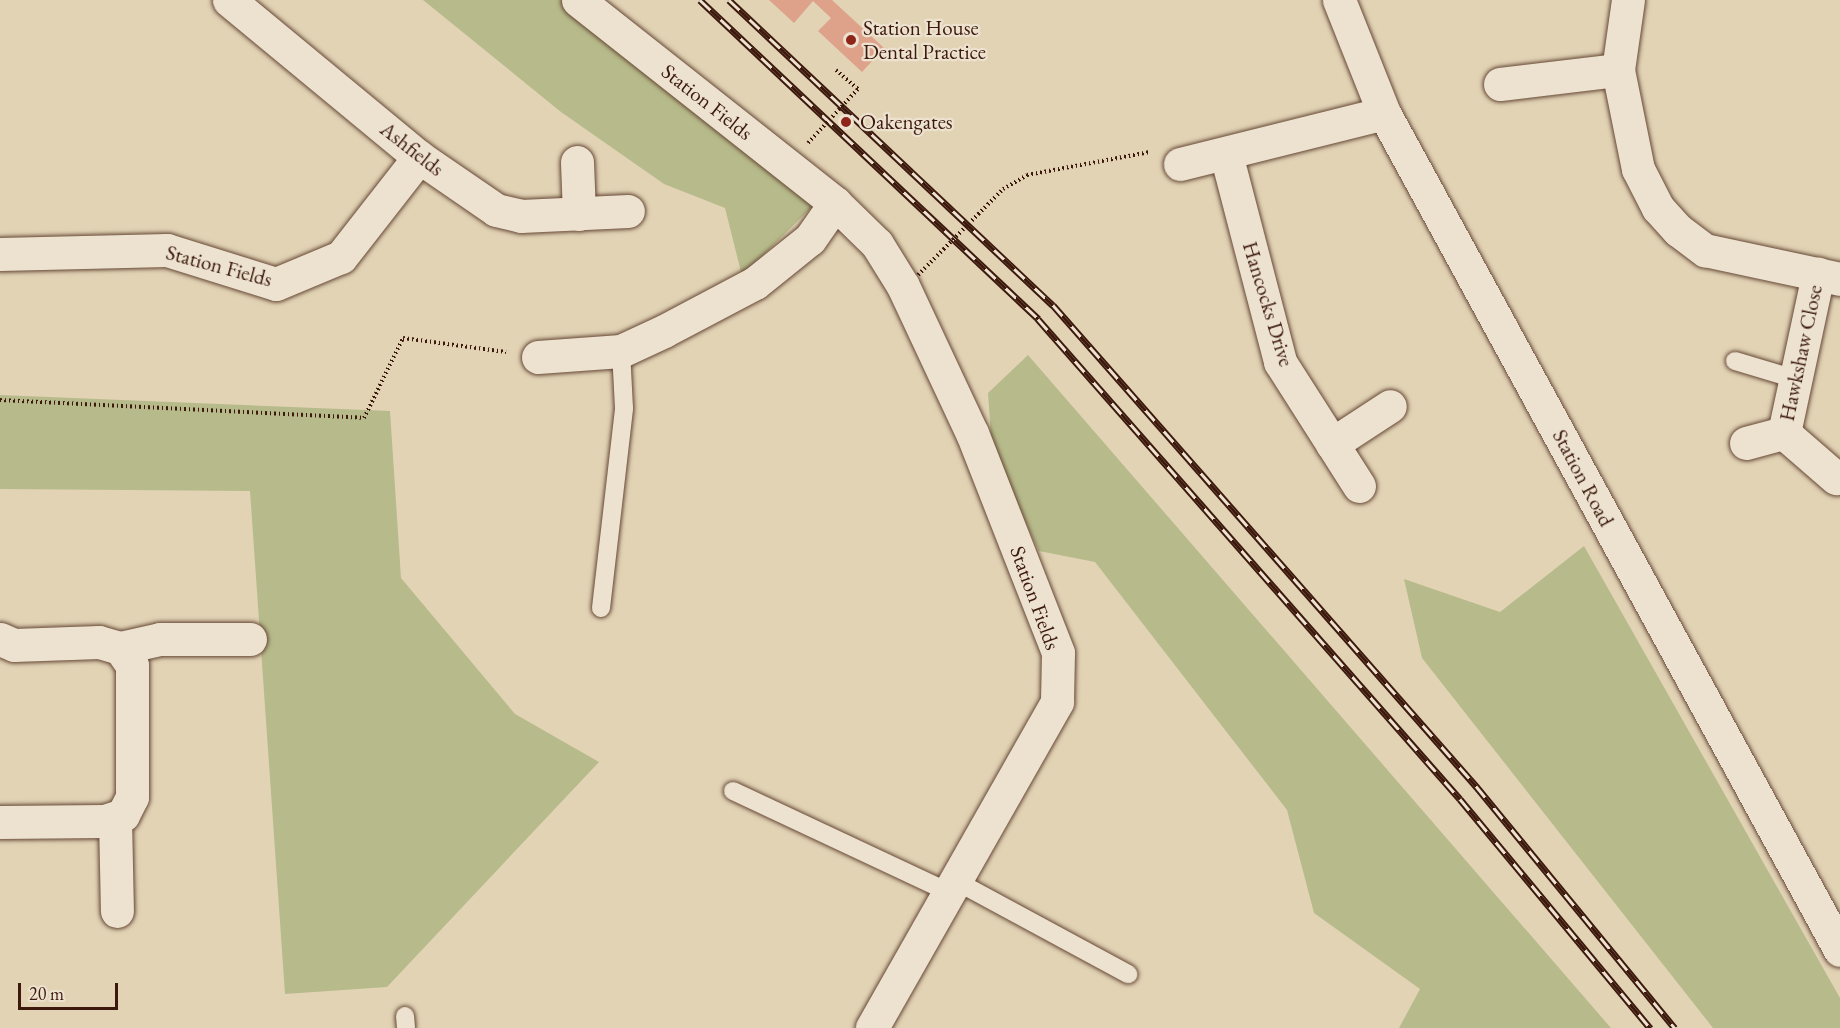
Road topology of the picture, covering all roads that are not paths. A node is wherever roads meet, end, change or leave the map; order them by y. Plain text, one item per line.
1 (229, 0) edge
2 (578, 0) edge
3 (1338, 0) edge
4 (1628, 0) edge
5 (1618, 70) junction
6 (1500, 84) dead end
7 (1384, 113) junction
8 (1226, 154) junction
9 (419, 157) junction
10 (577, 162) dead end
11 (1180, 164) road end
12 (835, 203) junction
13 (628, 212) dead end
14 (579, 214) junction
15 (0, 254) edge
16 (1829, 277) edge
17 (621, 351) junction
18 (538, 357) road end
19 (1736, 361) dead end
20 (1795, 379) junction
21 (1390, 406) dead end
22 (1784, 433) junction
23 (1746, 443) dead end
24 (1332, 444) junction
25 (1836, 478) dead end
26 (1359, 486) dead end
27 (601, 608) dead end
28 (0, 639) edge
29 (250, 639) dead end
30 (120, 648) junction
31 (733, 791) dead end
32 (115, 818) junction
33 (0, 822) edge
34 (952, 886) junction
35 (117, 911) dead end
36 (1840, 950) edge
37 (1128, 974) dead end
38 (872, 1028) edge

1 - 9 street, Ashfields
2 - 12 street, Station Fields
3 - 7 street, Station Road
4 - 5 street
5 - 6 street
5 - 16 street
7 - 8 street
7 - 36 street, Station Road
8 - 11 street
8 - 24 street, Hancocks Drive
9 - 14 street, Ashfields
9 - 15 street, Station Fields
10 - 14 street
12 - 17 street
12 - 34 street, Station Fields
13 - 14 street, Ashfields
16 - 20 street, Hawkshaw Close
17 - 18 street
17 - 27 lane
19 - 20 lane
20 - 22 street, Hawkshaw Close
21 - 24 street
22 - 23 street, Hawkshaw Close
22 - 25 street, Hawkshaw Close
24 - 26 street, Hancocks Drive
28 - 30 street
29 - 30 street
30 - 32 street
31 - 34 lane
32 - 33 street
32 - 35 street
34 - 37 lane
34 - 38 street, Station Fields

